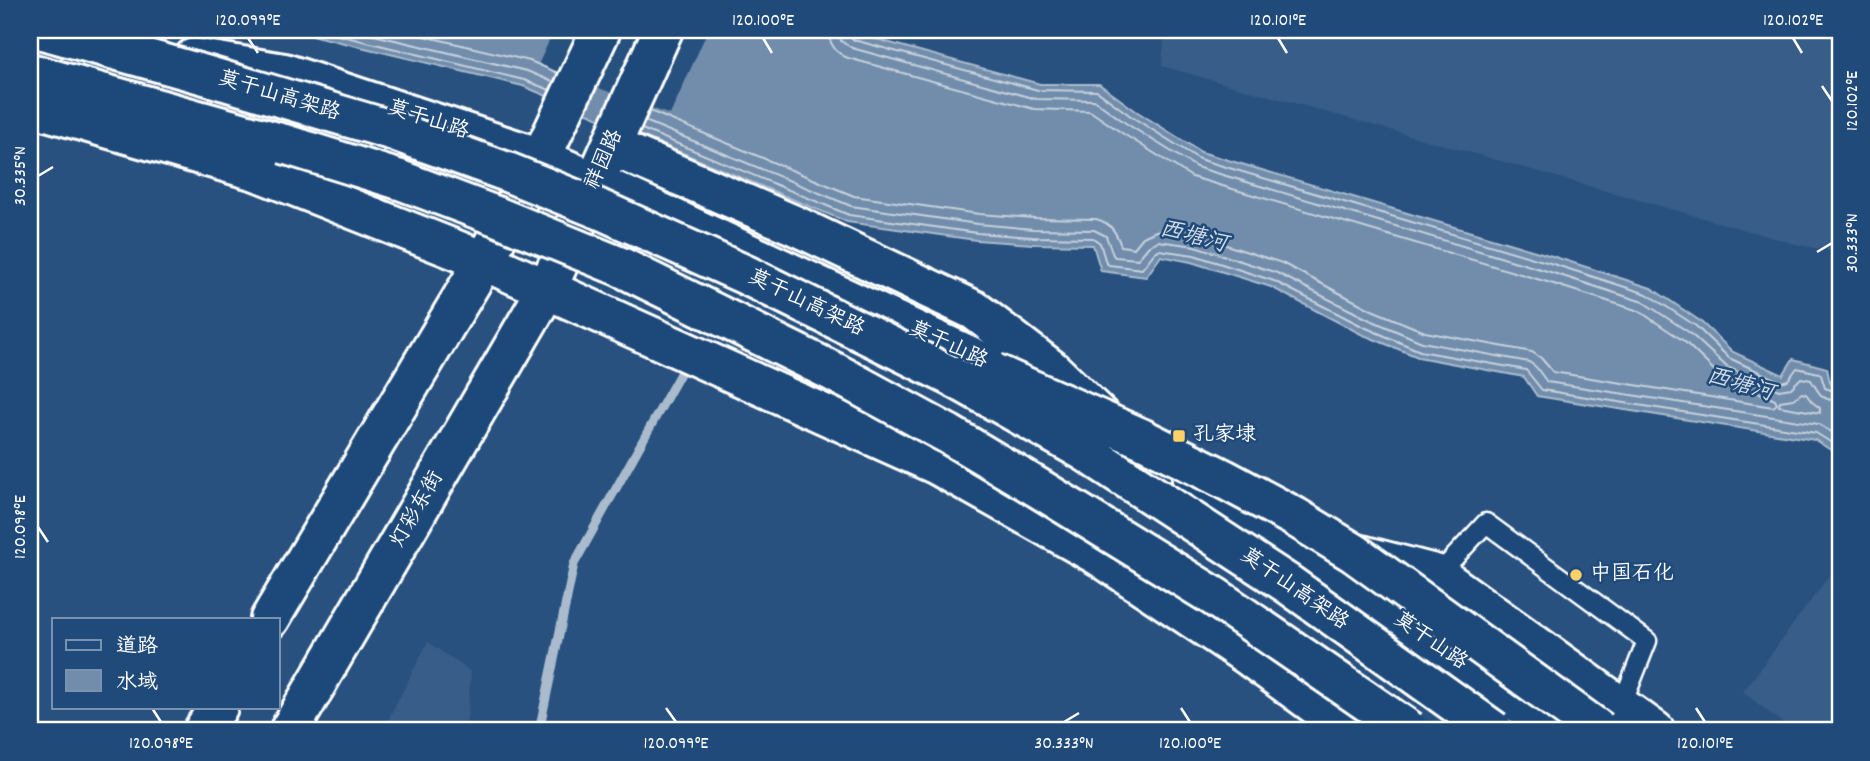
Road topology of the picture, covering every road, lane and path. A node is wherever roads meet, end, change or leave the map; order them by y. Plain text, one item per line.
1 (43, 30) edge
2 (601, 30) edge
3 (663, 30) edge
4 (30, 31) edge
5 (30, 73) edge
6 (30, 106) edge
7 (360, 121) junction
8 (611, 146) junction
9 (541, 158) junction
10 (595, 182) junction
11 (484, 261) junction
12 (547, 289) junction
13 (1122, 437) junction
14 (1274, 534) junction
15 (1438, 575) junction
16 (271, 618) edge
17 (217, 708) edge
18 (1611, 719) edge
19 (203, 731) edge
20 (289, 731) edge
21 (1351, 731) edge
22 (1410, 731) edge
23 (1494, 731) edge
24 (1559, 731) edge
25 (1655, 731) edge

1 - 7 main road, 莫干山高架路, bridge
2 - 9 main road
3 - 8 main road, 祥园路
4 - 9 main road, 莫干山路
5 - 22 main road, 莫干山高架路, bridge
6 - 11 main road
7 - 18 main road, bridge
7 - 23 main road, 莫干山高架路, bridge
8 - 10 main road, 祥园路
8 - 13 main road
9 - 10 main road, 莫干山路
9 - 11 main road
10 - 12 main road, 祥园路
10 - 13 main road, 莫干山路
11 - 12 main road
11 - 16 main road
12 - 20 main road, 灯彩东街
12 - 21 main road
13 - 14 main road, 莫干山路
14 - 15 main road
14 - 24 main road, 莫干山路
15 - 18 main road
15 - 18 lane
17 - 19 main road
18 - 25 main road

